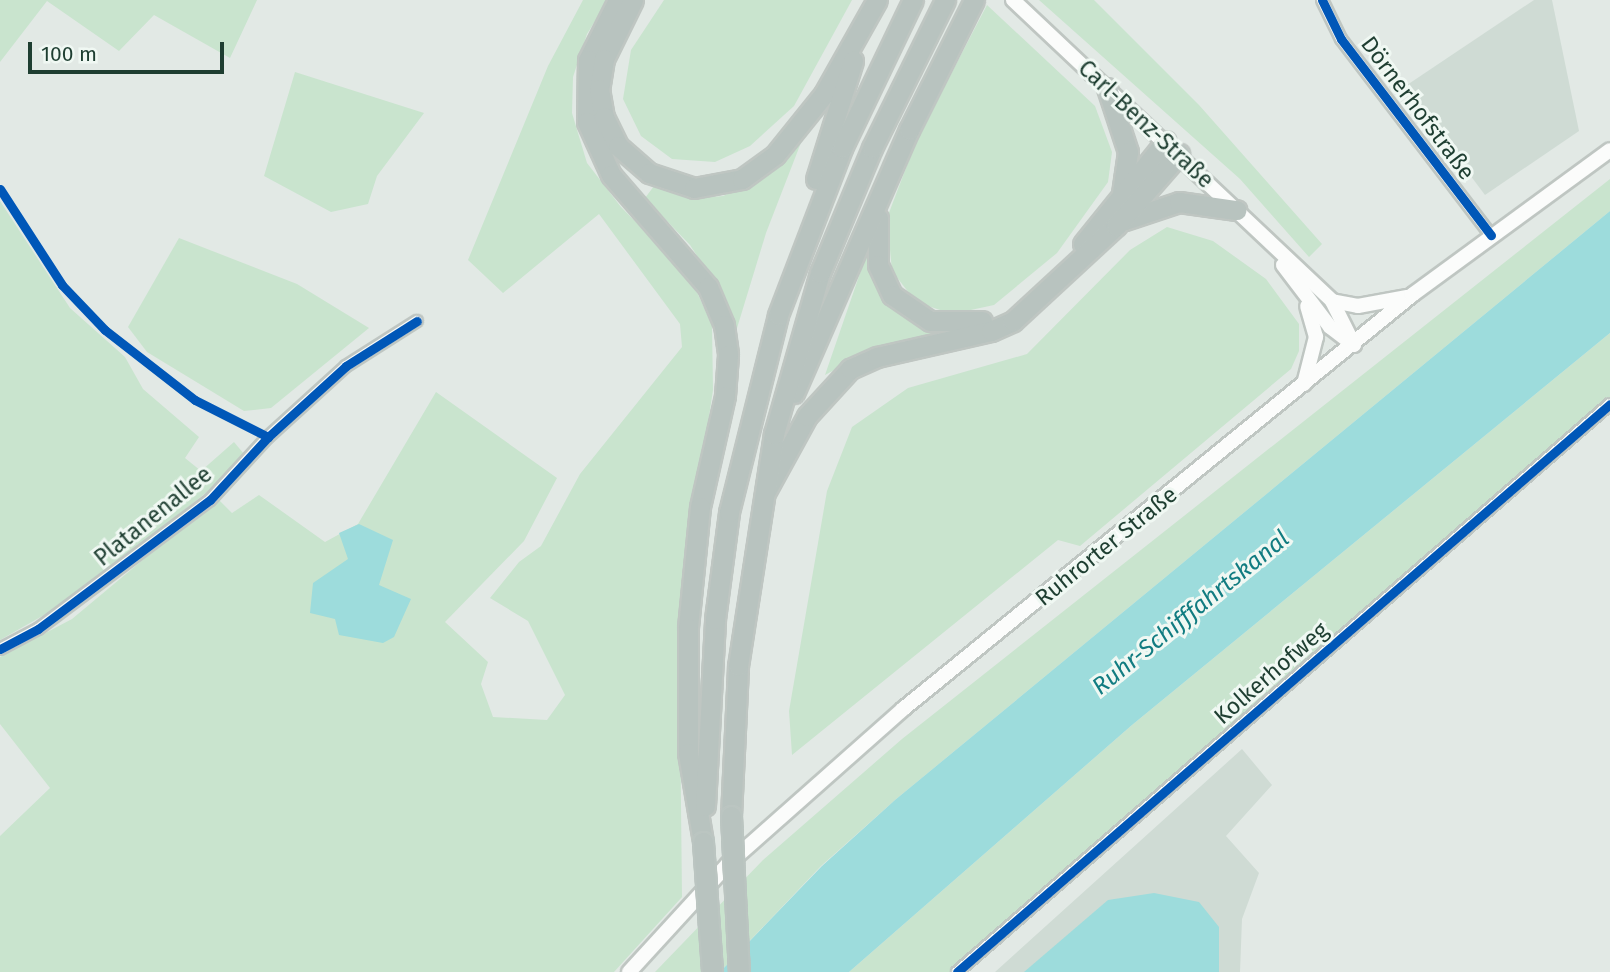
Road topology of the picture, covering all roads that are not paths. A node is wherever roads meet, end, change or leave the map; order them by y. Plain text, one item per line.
1 (618, 0) edge
2 (633, 0) edge
3 (913, 0) edge
4 (945, 0) edge
5 (974, 0) edge
6 (1013, 0) edge
7 (1322, 0) edge
8 (877, 1) edge
9 (1107, 88) junction
10 (1173, 147) junction
11 (1610, 150) edge
12 (884, 186) junction
13 (1121, 197) junction
14 (1236, 210) junction
15 (1116, 226) junction
16 (1491, 235) junction
17 (1275, 252) junction
18 (790, 277) junction
19 (1303, 295) junction
20 (1412, 295) junction
21 (1332, 301) junction
22 (417, 321) dead end
23 (1354, 345) junction
24 (1304, 384) junction
25 (1610, 404) edge
26 (774, 434) junction
27 (761, 497) junction
28 (0, 649) edge
29 (703, 842) junction
30 (629, 972) edge
31 (712, 972) edge
32 (739, 972) edge
33 (957, 972) edge

1 - 29 highway
2 - 8 highway
3 - 18 highway
4 - 26 highway
5 - 12 highway
6 - 9 main road, Carl-Benz-Straße
7 - 16 street, Dörnerhofstraße
8 - 18 highway
9 - 10 main road, Carl-Benz-Straße
9 - 13 highway
10 - 13 highway
10 - 14 main road, Carl-Benz-Straße
10 - 15 highway
11 - 16 main road, Ruhrorter Straße
12 - 13 highway
12 - 26 highway
14 - 15 highway
14 - 17 main road, Carl-Benz-Straße
15 - 27 highway
16 - 20 main road, Ruhrorter Straße
17 - 19 main road, Carl-Benz-Straße
17 - 21 main road, Carl-Benz-Straße
18 - 29 highway
19 - 23 main road, Carl-Benz-Straße
19 - 24 main road
20 - 21 main road
20 - 23 main road, Ruhrorter Straße
21 - 23 main road, Carl-Benz-Straße
22 - 28 street, Platanenallee
23 - 24 main road, Ruhrorter Straße
24 - 30 main road, Ruhrorter Straße
25 - 33 street, Kolkerhofweg
26 - 27 highway
27 - 32 highway, bridge
29 - 31 highway, bridge

